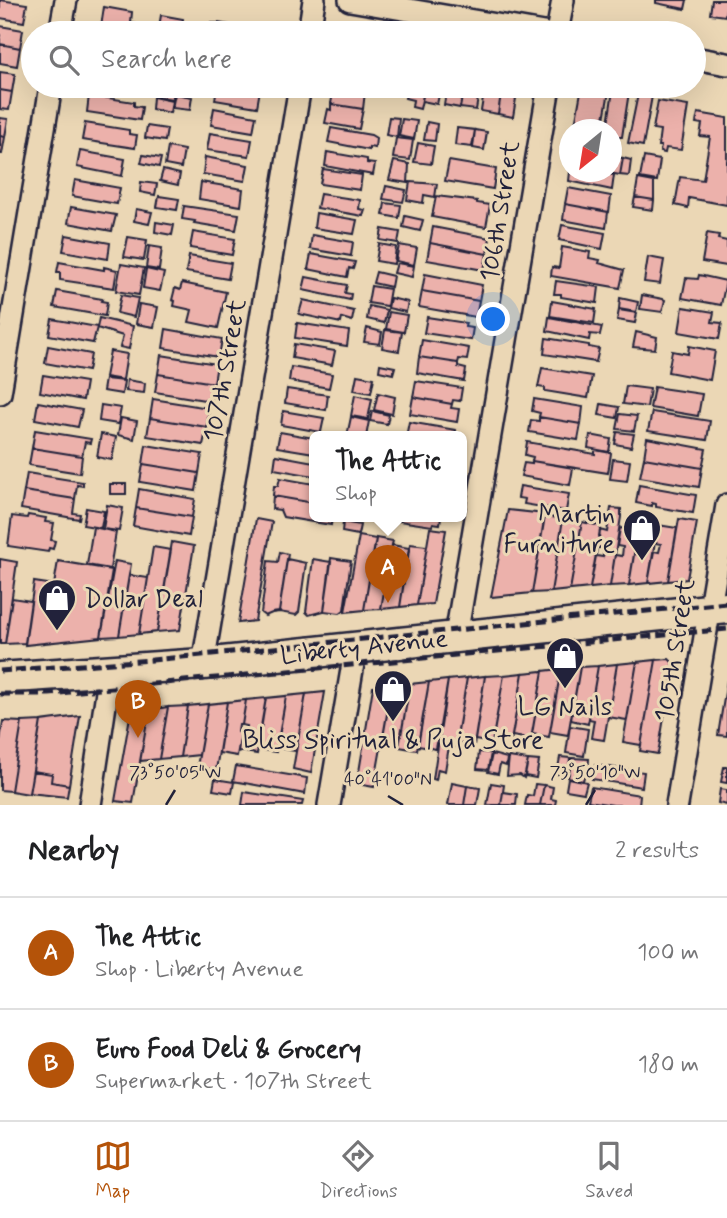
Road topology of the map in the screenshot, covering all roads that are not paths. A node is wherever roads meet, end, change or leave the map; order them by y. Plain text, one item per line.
1 (66, 0) edge
2 (314, 0) edge
3 (350, 0) edge
4 (563, 0) edge
5 (62, 21) edge
6 (311, 21) edge
7 (473, 21) edge
8 (559, 21) edge
9 (706, 60) edge
10 (727, 64) edge
11 (49, 98) edge
12 (298, 98) edge
13 (546, 98) edge
14 (0, 393) edge
15 (727, 505) edge
16 (718, 609) edge
17 (456, 636) junction
18 (356, 646) junction
19 (203, 664) junction
20 (110, 672) junction
21 (0, 678) edge
22 (90, 805) edge
23 (329, 805) edge
24 (677, 805) edge

1 - 5 street
2 - 6 street
3 - 7 street
4 - 8 street
9 - 10 street
11 - 14 street
12 - 19 street, 107th Street
13 - 17 street, 106th Street
15 - 16 street, 105th Street
16 - 17 street, Liberty Avenue
16 - 24 street, 105th Street
17 - 18 street, Liberty Avenue
18 - 19 street, Liberty Avenue
18 - 23 street
19 - 20 street, Liberty Avenue
20 - 21 street, Liberty Avenue
20 - 22 street

